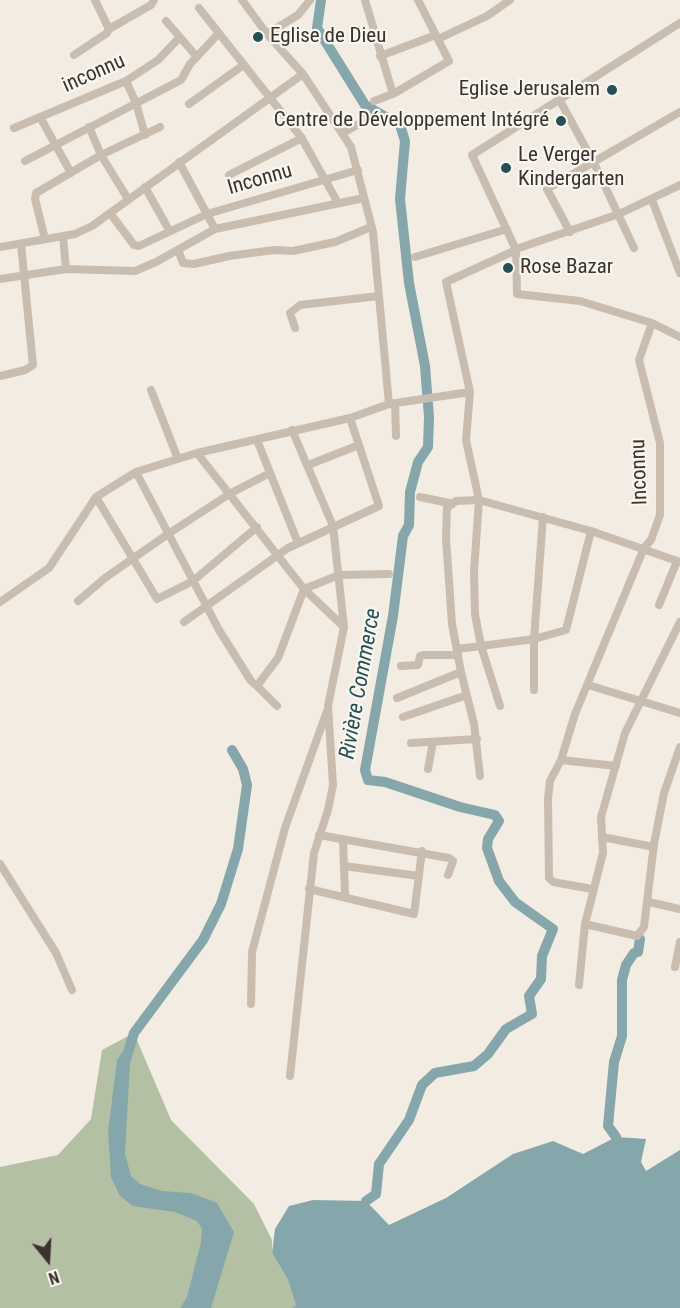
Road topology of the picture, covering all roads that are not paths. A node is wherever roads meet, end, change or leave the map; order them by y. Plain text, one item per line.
1 (95, 0) edge
2 (154, 0) edge
3 (242, 0) edge
4 (310, 0) edge
5 (365, 0) edge
6 (418, 0) edge
7 (510, 0) edge
8 (199, 8) dead end
9 (166, 21) dead end
10 (679, 26) edge
11 (110, 29) junction
12 (218, 34) junction
13 (267, 34) junction
14 (437, 37) junction
15 (179, 38) junction
16 (74, 55) dead end
17 (380, 56) junction
18 (197, 57) junction
19 (242, 66) junction
20 (303, 74) junction
21 (126, 81) junction
22 (393, 94) junction
23 (272, 98) junction
24 (559, 99) junction
25 (374, 101) dead end
26 (136, 103) junction
27 (189, 104) dead end
28 (680, 112) edge
29 (366, 113) dead end
30 (40, 117) junction
31 (89, 127) junction
32 (160, 127) dead end
33 (14, 128) dead end
34 (343, 133) junction
35 (145, 135) junction
36 (302, 138) junction
37 (55, 144) junction
38 (101, 155) junction
39 (25, 161) dead end
40 (178, 162) junction
41 (594, 163) junction
42 (358, 170) junction
43 (71, 173) junction
44 (229, 175) dead end
45 (325, 179) junction
46 (680, 185) edge
47 (146, 187) junction
48 (364, 198) junction
49 (128, 199) junction
50 (652, 200) junction
51 (338, 203) junction
52 (110, 213) junction
53 (207, 214) junction
54 (619, 214) junction
55 (371, 227) junction
56 (215, 229) junction
57 (507, 229) junction
58 (169, 230) junction
59 (570, 232) junction
60 (63, 236) junction
61 (45, 239) junction
62 (21, 244) junction
63 (0, 247) edge
64 (634, 248) dead end
65 (516, 249) junction
66 (178, 250) junction
67 (416, 257) dead end
68 (66, 269) junction
69 (680, 273) edge
70 (25, 275) junction
71 (0, 279) edge
72 (379, 296) junction
73 (652, 323) junction
74 (295, 328) dead end
75 (680, 337) edge
76 (0, 376) edge
77 (151, 390) dead end
78 (470, 392) junction
79 (396, 403) junction
80 (350, 418) junction
81 (292, 430) junction
82 (396, 435) dead end
83 (256, 440) junction
84 (359, 445) junction
85 (197, 453) junction
86 (178, 459) junction
87 (308, 465) junction
88 (136, 472) junction
89 (270, 473) junction
90 (231, 494) junction
91 (96, 497) junction
92 (420, 497) dead end
93 (449, 503) junction
94 (479, 503) junction
95 (543, 517) junction
96 (333, 526) junction
97 (257, 527) junction
98 (591, 531) junction
99 (168, 534) junction
100 (298, 543) junction
101 (644, 548) junction
102 (278, 554) junction
103 (135, 560) junction
104 (679, 562) edge
105 (389, 574) dead end
106 (339, 575) junction
107 (194, 581) junction
108 (304, 589) junction
109 (78, 601) dead end
110 (0, 602) edge
111 (207, 605) junction
112 (659, 605) dead end
113 (184, 622) dead end
114 (680, 622) edge
115 (344, 627) junction
116 (534, 639) junction
117 (481, 646) junction
118 (458, 652) junction
119 (401, 666) dead end
120 (460, 672) junction
121 (588, 685) junction
122 (257, 686) junction
123 (534, 690) dead end
124 (466, 695) junction
125 (397, 698) dead end
126 (641, 701) junction
127 (277, 706) dead end
128 (328, 706) junction
129 (500, 706) dead end
130 (680, 713) edge
131 (403, 717) dead end
132 (477, 739) junction
133 (433, 742) junction
134 (411, 743) dead end
135 (680, 747) edge
136 (561, 760) junction
137 (616, 766) junction
138 (428, 769) dead end
139 (480, 776) dead end
140 (319, 835) junction
141 (602, 837) junction
142 (343, 839) junction
143 (654, 847) junction
144 (422, 851) junction
145 (0, 864) edge
146 (344, 866) junction
147 (448, 875) dead end
148 (419, 876) junction
149 (309, 889) junction
150 (592, 889) junction
151 (345, 895) junction
152 (649, 902) junction
153 (680, 909) edge
154 (585, 924) junction
155 (680, 942) edge
156 (675, 967) dead end
157 (579, 985) dead end
158 (72, 990) dead end
159 (251, 1004) dead end
160 (290, 1076) dead end

1 - 11 street
2 - 11 street
3 - 13 street
4 - 13 street
5 - 17 street
6 - 14 street
7 - 14 street
8 - 12 street, inconnu
9 - 15 street
10 - 24 street
11 - 16 street
12 - 18 street, inconnu
12 - 19 street, inconnu
13 - 20 street
14 - 17 street
14 - 22 street
15 - 18 street
15 - 21 street, inconnu
17 - 22 street
18 - 26 street, inconnu
19 - 23 street, inconnu
19 - 27 street
20 - 23 street
20 - 34 street
21 - 26 street
21 - 30 street, inconnu
22 - 25 street
23 - 36 street, inconnu
23 - 40 street
24 - 41 street
24 - 57 street
26 - 31 street, inconnu
26 - 35 street
28 - 41 street
29 - 34 street
30 - 33 street, inconnu
30 - 37 street
31 - 37 street, inconnu
31 - 38 street
32 - 35 street
34 - 42 street
35 - 38 street
36 - 44 street, Inconnu
36 - 45 street, inconnu
37 - 39 street, inconnu
37 - 43 street
38 - 43 street
38 - 49 street
40 - 47 street
40 - 53 street, Inconnu
41 - 54 street
41 - 59 street
42 - 45 street, Inconnu
42 - 48 street
43 - 61 street
45 - 51 street, inconnu
45 - 53 street, Inconnu
46 - 50 street
47 - 49 street
47 - 58 street
48 - 51 street, Inconnu
48 - 55 street
49 - 52 street
50 - 54 street
50 - 69 street
51 - 56 street, Inconnu
52 - 58 street, Inconnu
52 - 60 street
53 - 56 street, Inconnu
53 - 58 street, Inconnu
54 - 59 street
54 - 64 street
55 - 66 street
55 - 72 street
56 - 66 street, Inconnu
57 - 65 street
57 - 67 street
59 - 65 street
60 - 61 street
60 - 68 street
61 - 62 street
62 - 63 street
62 - 70 street
65 - 73 street
65 - 78 street
66 - 68 street, Inconnu
68 - 70 street, Inconnu
70 - 71 street, Inconnu
70 - 76 street
72 - 74 street
72 - 79 street
73 - 75 street
73 - 101 street, Inconnu
77 - 86 street
78 - 79 street
78 - 94 street
79 - 80 street
79 - 82 street
80 - 81 street
80 - 84 street
81 - 83 street
81 - 87 street
83 - 85 street
83 - 89 street
84 - 87 street
84 - 96 street
85 - 86 street
85 - 90 street
86 - 88 street
87 - 96 street
88 - 91 street
88 - 99 street
89 - 90 street
89 - 100 street
90 - 97 street
90 - 99 street
91 - 103 street
91 - 110 street
92 - 93 street
93 - 94 street
93 - 118 street
94 - 95 street
94 - 117 street
95 - 98 street
95 - 116 street
96 - 100 street
96 - 106 street
97 - 102 street
97 - 107 street
98 - 101 street
98 - 116 street
99 - 103 street
99 - 107 street
100 - 102 street
101 - 104 street
101 - 121 street, Inconnu
102 - 108 street
102 - 111 street
103 - 107 street
103 - 109 street
104 - 112 street
105 - 106 street
106 - 108 street
106 - 115 street
107 - 111 street
108 - 115 street
108 - 122 street
111 - 113 street
111 - 122 street
114 - 126 street
115 - 128 street
116 - 117 street
116 - 123 street
117 - 118 street
117 - 129 street
118 - 119 street
118 - 120 street
120 - 124 street
120 - 125 street
121 - 126 street
121 - 136 street, Inconnu
122 - 127 street
124 - 131 street
124 - 132 street
126 - 130 street
126 - 137 street
128 - 140 street
128 - 159 street
132 - 133 street
132 - 139 street
133 - 134 street
133 - 138 street
135 - 143 street
136 - 137 street
136 - 150 street, Inconnu
137 - 141 street
140 - 142 street
140 - 149 street
141 - 143 street
141 - 150 street
142 - 144 street
142 - 146 street
143 - 152 street
144 - 147 street
144 - 148 street
145 - 158 street
146 - 148 street
146 - 151 street
148 - 151 street
149 - 151 street
149 - 160 street
150 - 154 street
152 - 153 street
152 - 154 street
154 - 157 street
155 - 156 street

